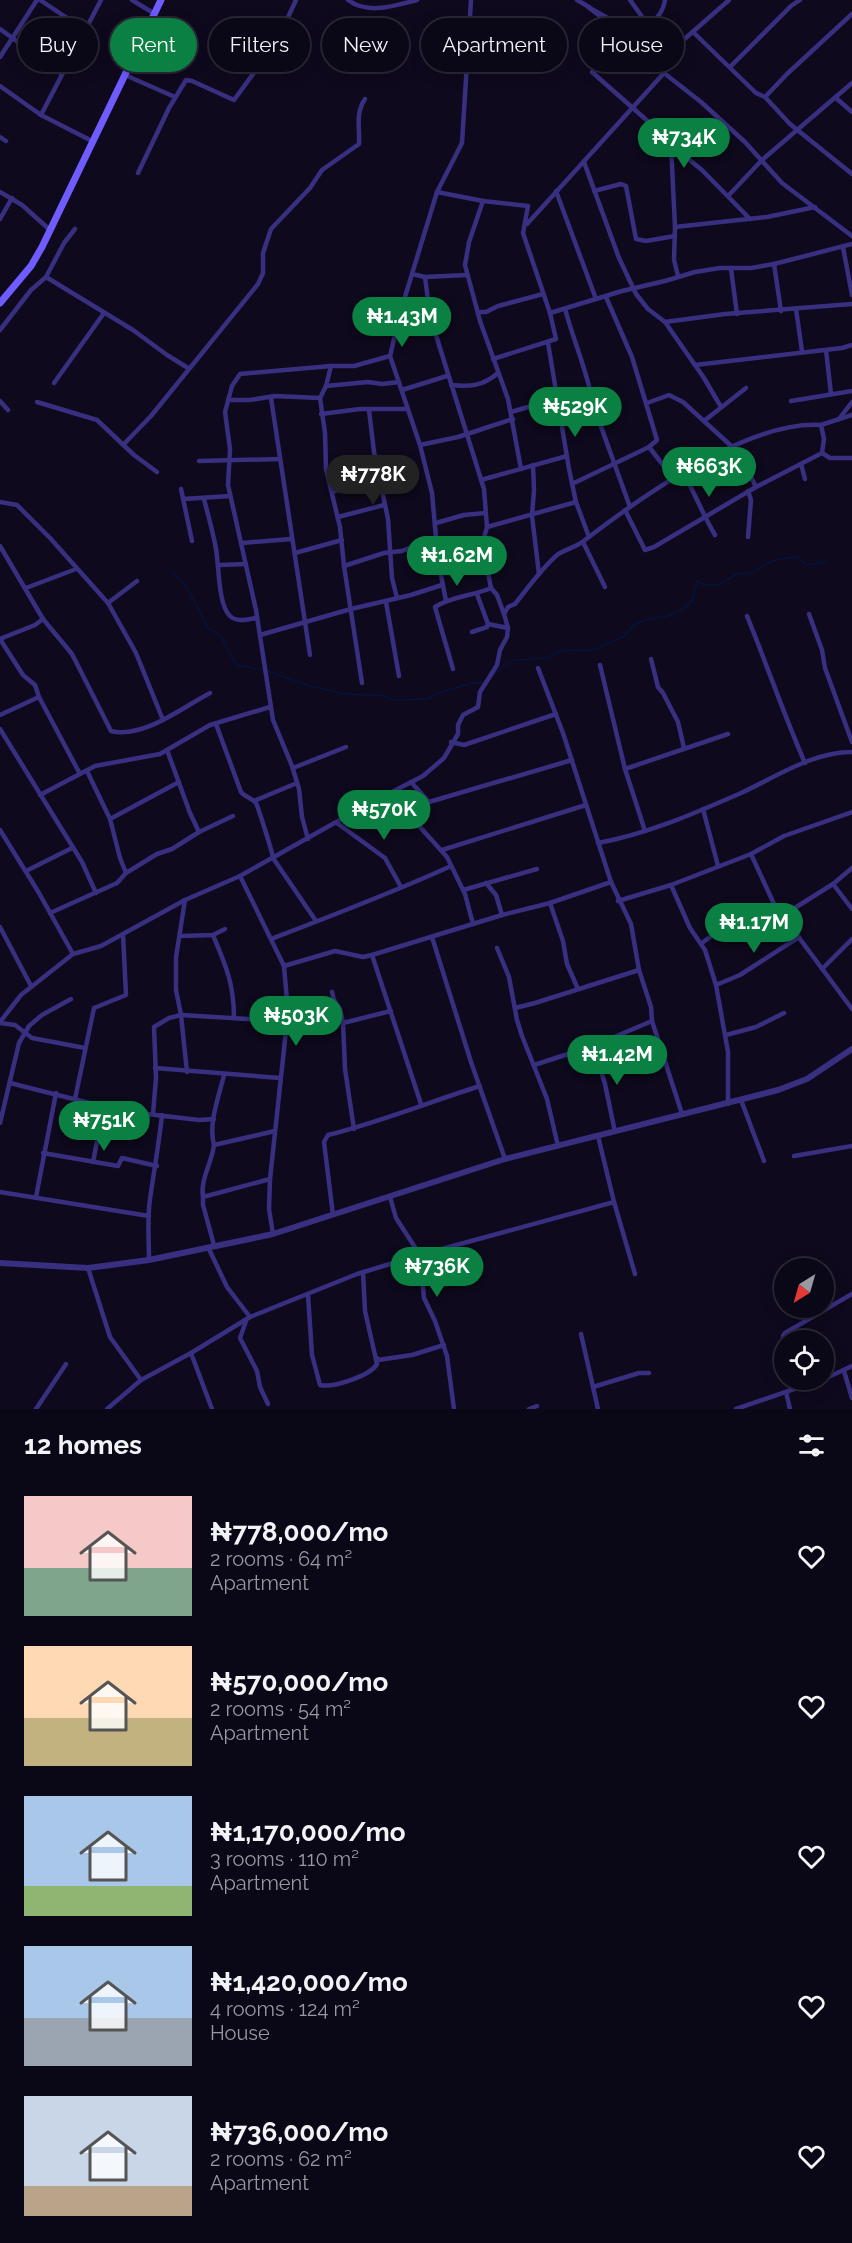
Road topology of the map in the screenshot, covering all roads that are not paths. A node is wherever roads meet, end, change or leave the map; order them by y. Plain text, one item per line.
1 (38, 0) edge
2 (101, 0) edge
3 (132, 0) edge
4 (161, 0) edge
5 (296, 0) edge
6 (348, 0) edge
7 (417, 0) edge
8 (471, 0) edge
9 (577, 0) edge
10 (630, 0) edge
11 (665, 0) edge
12 (729, 0) edge
13 (800, 0) edge
14 (155, 14) junction
15 (852, 14) edge
16 (66, 18) edge
17 (91, 18) edge
18 (602, 18) edge
19 (608, 18) edge
20 (608, 18) edge
21 (643, 18) edge
22 (657, 18) edge
23 (0, 28) edge
24 (693, 32) junction
25 (13, 38) junction
26 (684, 40) edge
27 (0, 57) edge
28 (730, 67) junction
29 (592, 72) dead end
30 (664, 73) joint
31 (62, 74) joint
32 (125, 75) junction
33 (852, 83) edge
34 (3, 88) edge
35 (175, 97) junction
36 (765, 97) junction
37 (0, 98) edge
38 (836, 98) junction
39 (365, 99) dead end
40 (631, 107) junction
41 (852, 112) edge
42 (41, 115) junction
43 (798, 129) junction
44 (0, 137) edge
45 (6, 141) dead end
46 (92, 141) junction
47 (671, 145) junction
48 (762, 160) junction
49 (584, 162) junction
50 (138, 173) dead end
51 (852, 174) edge
52 (556, 191) junction
53 (594, 191) junction
54 (0, 192) edge
55 (437, 192) junction
56 (729, 195) junction
57 (12, 198) junction
58 (483, 201) junction
59 (815, 207) junction
60 (0, 219) edge
61 (750, 219) junction
62 (675, 227) junction
63 (75, 228) dead end
64 (523, 228) junction
65 (50, 230) junction
66 (675, 236) junction
67 (852, 236) edge
68 (852, 244) edge
69 (843, 247) junction
70 (774, 264) junction
71 (731, 268) junction
72 (412, 274) junction
73 (467, 275) junction
74 (678, 276) junction
75 (46, 277) junction
76 (425, 277) junction
77 (634, 289) junction
78 (3, 293) edge
79 (543, 294) junction
80 (852, 295) edge
81 (606, 297) junction
82 (596, 299) junction
83 (0, 303) edge
84 (852, 304) edge
85 (565, 309) junction
86 (796, 309) junction
87 (781, 311) junction
88 (479, 312) junction
89 (104, 313) junction
90 (550, 313) junction
91 (737, 314) junction
92 (665, 322) junction
93 (0, 330) edge
94 (548, 343) junction
95 (852, 345) edge
96 (826, 350) junction
97 (802, 351) junction
98 (390, 356) junction
99 (494, 359) junction
100 (695, 365) junction
101 (331, 366) junction
102 (188, 368) junction
103 (498, 373) junction
104 (447, 376) junction
105 (399, 382) junction
106 (54, 384) dead end
107 (451, 385) junction
108 (326, 386) junction
109 (746, 388) dead end
110 (402, 390) junction
111 (852, 391) edge
112 (831, 394) junction
113 (271, 398) junction
114 (320, 398) junction
115 (228, 400) junction
116 (0, 401) edge
117 (558, 401) junction
118 (791, 401) dead end
119 (37, 402) dead end
120 (852, 402) edge
121 (647, 403) junction
122 (721, 407) junction
123 (407, 409) junction
124 (8, 410) dead end
125 (369, 410) junction
126 (511, 412) junction
127 (321, 414) junction
128 (852, 415) edge
129 (513, 419) junction
130 (840, 419) junction
131 (704, 421) junction
132 (821, 425) junction
133 (467, 434) junction
134 (123, 445) junction
135 (420, 445) junction
136 (649, 447) junction
137 (730, 448) junction
138 (822, 453) junction
139 (567, 456) junction
140 (852, 458) edge
141 (279, 459) junction
142 (199, 461) dead end
143 (228, 461) junction
144 (613, 464) junction
145 (801, 464) junction
146 (533, 465) junction
147 (521, 469) junction
148 (157, 472) dead end
149 (683, 473) junction
150 (379, 477) junction
151 (674, 478) junction
152 (804, 479) dead end
153 (481, 480) junction
154 (572, 484) junction
155 (756, 487) junction
156 (181, 489) dead end
157 (748, 491) junction
158 (333, 492) junction
159 (230, 496) junction
160 (183, 499) junction
161 (204, 499) junction
162 (576, 502) junction
163 (1, 503) edge
164 (384, 505) junction
165 (628, 508) junction
166 (485, 513) junction
167 (532, 516) junction
168 (704, 516) junction
169 (338, 517) junction
170 (436, 523) junction
171 (487, 527) junction
172 (715, 535) dead end
173 (589, 537) junction
174 (748, 537) dead end
175 (291, 539) junction
176 (342, 540) junction
177 (192, 541) dead end
178 (437, 541) junction
179 (583, 542) junction
180 (242, 543) junction
181 (0, 546) edge
182 (295, 553) junction
183 (391, 553) junction
184 (485, 558) junction
185 (7, 560) junction
186 (0, 563) edge
187 (246, 564) junction
188 (219, 566) junction
189 (344, 566) junction
190 (76, 569) junction
191 (441, 570) junction
192 (539, 574) junction
193 (137, 581) dead end
194 (442, 585) junction
195 (605, 587) dead end
196 (26, 588) junction
197 (491, 588) junction
198 (477, 594) junction
199 (397, 598) junction
200 (446, 600) junction
201 (386, 602) junction
202 (108, 603) junction
203 (351, 609) junction
204 (809, 614) dead end
205 (504, 615) junction
206 (747, 616) dead end
207 (257, 618) junction
208 (43, 619) junction
209 (306, 623) junction
210 (488, 624) junction
211 (508, 628) junction
212 (472, 632) dead end
213 (260, 635) junction
214 (0, 639) edge
215 (310, 655) dead end
216 (651, 659) dead end
217 (600, 665) dead end
218 (538, 668) dead end
219 (453, 669) dead end
220 (399, 676) dead end
221 (362, 683) dead end
222 (210, 693) dead end
223 (39, 697) junction
224 (270, 707) junction
225 (556, 714) junction
226 (0, 715) edge
227 (163, 720) junction
228 (216, 724) junction
229 (0, 729) edge
230 (729, 734) dead end
231 (851, 739) edge
232 (451, 742) junction
233 (346, 747) dead end
234 (684, 748) junction
235 (167, 750) junction
236 (852, 752) edge
237 (572, 760) junction
238 (805, 764) junction
239 (293, 768) junction
240 (625, 769) junction
241 (87, 771) junction
242 (80, 774) junction
243 (179, 782) junction
244 (411, 782) junction
245 (297, 783) junction
246 (40, 795) junction
247 (254, 801) junction
248 (429, 802) junction
249 (586, 805) junction
250 (703, 808) junction
251 (852, 812) edge
252 (233, 816) dead end
253 (110, 819) junction
254 (337, 822) junction
255 (0, 830) edge
256 (645, 831) junction
257 (199, 832) junction
258 (308, 840) junction
259 (598, 843) junction
260 (72, 848) junction
261 (442, 850) junction
262 (751, 854) junction
263 (273, 858) junction
264 (451, 866) junction
265 (718, 866) junction
266 (852, 868) edge
267 (537, 869) dead end
268 (26, 870) junction
269 (126, 873) junction
270 (240, 876) junction
271 (611, 882) junction
272 (486, 884) junction
273 (833, 884) junction
274 (671, 885) junction
275 (401, 887) junction
276 (463, 890) junction
277 (96, 893) junction
278 (185, 900) junction
279 (618, 901) junction
280 (550, 903) junction
281 (774, 904) junction
282 (852, 909) edge
283 (50, 913) junction
284 (502, 915) junction
285 (782, 916) junction
286 (316, 921) junction
287 (473, 924) junction
288 (0, 927) edge
289 (225, 929) dead end
290 (123, 934) junction
291 (213, 935) junction
292 (180, 936) junction
293 (432, 937) junction
294 (799, 937) junction
295 (271, 939) junction
296 (852, 939) edge
297 (702, 943) junction
298 (497, 948) dead end
299 (73, 954) junction
300 (372, 955) junction
301 (284, 966) junction
302 (822, 969) junction
303 (639, 970) junction
304 (716, 985) junction
305 (31, 986) junction
306 (578, 989) junction
307 (332, 992) dead end
308 (71, 999) dead end
309 (515, 1008) junction
310 (852, 1009) edge
311 (391, 1011) junction
312 (784, 1013) dead end
313 (181, 1015) junction
314 (234, 1018) junction
315 (652, 1021) junction
316 (0, 1022) edge
317 (343, 1023) junction
318 (286, 1024) junction
319 (25, 1034) junction
320 (726, 1035) junction
321 (593, 1046) junction
322 (86, 1048) junction
323 (852, 1049) edge
324 (534, 1065) junction
325 (155, 1068) junction
326 (187, 1072) junction
327 (224, 1075) junction
328 (280, 1078) junction
329 (10, 1083) junction
330 (480, 1086) junction
331 (56, 1094) junction
332 (75, 1099) junction
333 (741, 1100) junction
334 (421, 1104) junction
335 (729, 1104) junction
336 (104, 1106) junction
337 (153, 1114) junction
338 (682, 1114) junction
339 (162, 1115) junction
340 (214, 1119) junction
341 (0, 1123) edge
342 (354, 1128) junction
343 (275, 1131) junction
344 (615, 1132) junction
345 (598, 1136) junction
346 (214, 1145) junction
347 (558, 1146) junction
348 (852, 1146) edge
349 (43, 1153) junction
350 (794, 1156) dead end
351 (505, 1160) junction
352 (764, 1161) dead end
353 (93, 1162) junction
354 (157, 1166) junction
355 (270, 1179) junction
356 (0, 1192) edge
357 (36, 1197) junction
358 (203, 1197) junction
359 (390, 1197) junction
360 (614, 1202) junction
361 (333, 1215) junction
362 (149, 1216) junction
363 (273, 1234) junction
364 (211, 1246) junction
365 (420, 1255) junction
366 (149, 1260) junction
367 (0, 1263) edge
368 (88, 1268) junction
369 (363, 1272) junction
370 (635, 1274) dead end
371 (852, 1293) edge
372 (308, 1294) junction
373 (248, 1318) junction
374 (790, 1330) edge
375 (581, 1334) dead end
376 (444, 1345) junction
377 (191, 1353) junction
378 (375, 1355) junction
379 (66, 1364) dead end
380 (852, 1366) edge
381 (844, 1371) junction
382 (649, 1373) dead end
383 (834, 1375) edge
384 (141, 1380) junction
385 (593, 1387) junction
386 (790, 1390) edge
387 (786, 1392) junction
388 (852, 1398) edge
389 (268, 1404) dead end
390 (537, 1406) dead end
391 (212, 1408) edge
392 (36, 1409) edge
393 (107, 1409) edge
394 (454, 1409) edge
395 (529, 1409) edge
396 (598, 1409) edge
397 (736, 1409) edge
398 (790, 1409) edge

1 - 16 street
1 - 25 street
2 - 17 street
3 - 14 street
4 - 14 main road
5 - 35 street
6 - 7 street
8 - 55 street
9 - 19 street
10 - 21 street
11 - 22 street
12 - 24 street
13 - 28 street
14 - 32 main road
15 - 36 street
18 - 20 street
23 - 25 street
24 - 26 street
24 - 28 street
25 - 27 street
25 - 31 street
28 - 36 street
29 - 40 street
30 - 40 street
30 - 48 street
31 - 42 street
32 - 35 street
32 - 46 main road
33 - 38 street
34 - 37 street
34 - 42 street
35 - 50 street
36 - 43 street
38 - 41 street
38 - 43 street
39 - 102 street
40 - 47 street
40 - 49 street
42 - 46 street
43 - 48 street
43 - 51 street
44 - 45 street
46 - 65 main road
47 - 56 street
47 - 62 street
48 - 56 street
48 - 59 street
49 - 52 street
49 - 53 street
52 - 64 street
52 - 82 street
53 - 66 street
53 - 77 street
54 - 57 street
55 - 58 street
55 - 72 street
56 - 61 street
57 - 60 street
57 - 65 street
58 - 64 street
58 - 73 street
59 - 61 street
59 - 67 street
61 - 62 street
62 - 66 street
63 - 75 street
64 - 79 street
65 - 78 main road
66 - 74 street
68 - 69 street
69 - 70 street
69 - 80 street
70 - 71 street
70 - 87 street
71 - 74 street
71 - 91 street
72 - 76 street
72 - 98 street
73 - 76 street
73 - 88 street
74 - 77 street
75 - 89 street
75 - 93 street
76 - 104 street
77 - 81 street
77 - 92 street
78 - 83 main road
79 - 88 street
79 - 90 street
81 - 82 street
81 - 121 street
82 - 85 street
84 - 86 street
85 - 90 street
85 - 144 street
86 - 87 street
86 - 97 street
87 - 91 street
88 - 99 street
89 - 102 street
89 - 106 street
90 - 94 street
91 - 92 street
92 - 100 street
94 - 99 street
94 - 117 street
95 - 96 street
96 - 97 street
96 - 112 street
97 - 100 street
98 - 101 street
98 - 105 street
99 - 103 street
100 - 122 street
101 - 108 street
101 - 115 street
102 - 134 street
103 - 107 street
103 - 126 street
104 - 107 street
104 - 110 street
105 - 108 street
105 - 110 street
107 - 133 street
108 - 114 street
109 - 122 street
110 - 123 street
111 - 112 street
112 - 118 street
113 - 114 street
113 - 115 street
113 - 141 street
114 - 127 street
115 - 143 street
116 - 124 street
117 - 126 street
117 - 139 street
119 - 134 street
120 - 130 street
121 - 131 street
121 - 136 street
122 - 131 street
123 - 125 street
123 - 135 street
125 - 127 street
125 - 150 street
126 - 129 street
127 - 158 street
128 - 130 street
129 - 133 street
129 - 147 street
130 - 132 street
131 - 137 street
132 - 137 street
132 - 138 street
133 - 135 street
133 - 153 street
134 - 148 street
135 - 170 street
136 - 144 street
136 - 151 street
137 - 149 street
137 - 155 street
138 - 140 street
138 - 145 street
139 - 146 street
139 - 154 street
141 - 143 street
141 - 175 street
142 - 143 street
143 - 159 street
144 - 154 street
144 - 165 street
145 - 152 street
145 - 155 street
146 - 147 street
146 - 167 street
147 - 153 street
149 - 151 street
149 - 168 street
150 - 158 street
150 - 164 street
151 - 165 street
153 - 166 street
154 - 162 street
155 - 157 street
156 - 160 street
157 - 168 street
157 - 174 street
158 - 169 street
159 - 161 street
159 - 180 street
160 - 161 street
160 - 177 street
161 - 188 street
162 - 167 street
162 - 173 street
163 - 190 street
164 - 169 street
164 - 183 street
165 - 168 street
165 - 173 street
166 - 170 street
166 - 171 street
167 - 171 street
167 - 192 street
168 - 172 street
169 - 176 street
170 - 178 street
171 - 184 street
173 - 179 street
175 - 180 street
175 - 182 street
176 - 182 street
176 - 189 street
178 - 183 street
178 - 191 street
179 - 192 street
179 - 195 street
180 - 187 street
181 - 185 street
182 - 209 street
183 - 189 street
183 - 199 street
184 - 191 street
184 - 197 street
185 - 186 street
185 - 196 street
187 - 188 street
187 - 207 street
188 - 207 street
189 - 203 street
190 - 196 street
190 - 202 street
191 - 194 street
192 - 205 street
193 - 202 street
194 - 199 street
194 - 200 street
196 - 208 street
197 - 198 street
197 - 205 street
198 - 200 street
198 - 210 street
199 - 201 street
200 - 219 street
201 - 203 street
201 - 220 street
202 - 227 street
203 - 209 street
203 - 221 street
204 - 231 street
205 - 211 street
206 - 238 street
207 - 213 street
208 - 214 street
208 - 227 street
209 - 213 street
209 - 215 street
210 - 211 street
210 - 212 street
211 - 232 street
213 - 224 street
214 - 223 street
216 - 234 street
217 - 240 street
218 - 225 street
222 - 227 street
223 - 226 street
223 - 242 street
224 - 228 street
224 - 239 street
225 - 232 street
225 - 237 street
228 - 235 street
228 - 247 street
229 - 246 street
230 - 234 street
232 - 244 street
233 - 239 street
234 - 240 street
235 - 241 street
235 - 243 street
236 - 238 street
237 - 248 street
237 - 249 street
238 - 250 street
239 - 245 street
240 - 256 street
241 - 242 street
241 - 253 street
242 - 246 street
243 - 253 street
243 - 257 street
244 - 248 street
244 - 254 street
245 - 247 street
245 - 258 street
246 - 260 street
247 - 263 street
248 - 261 street
249 - 259 street
249 - 261 street
250 - 256 street
250 - 265 street
251 - 262 street
252 - 257 street
253 - 269 street
254 - 258 street
254 - 275 street
255 - 268 street
256 - 259 street
257 - 269 street
258 - 263 street
259 - 271 street
260 - 268 street
260 - 277 street
261 - 264 street
262 - 265 street
262 - 281 street
263 - 270 street
263 - 286 street
264 - 275 street
264 - 276 street
265 - 274 street
266 - 273 street
267 - 272 street
268 - 283 street
269 - 277 street
270 - 278 street
270 - 295 street
271 - 279 street
271 - 280 street
272 - 276 street
272 - 284 street
273 - 282 street
273 - 285 street
274 - 279 street
274 - 297 street
275 - 286 street
276 - 287 street
277 - 283 street
278 - 290 street
278 - 292 street
279 - 303 street
280 - 284 street
280 - 306 street
281 - 285 street
281 - 297 street
283 - 299 street
284 - 287 street
285 - 294 street
286 - 295 street
287 - 293 street
288 - 305 street
289 - 291 street
290 - 299 street
290 - 322 street
291 - 292 street
291 - 314 street
292 - 313 street
293 - 300 street
293 - 330 street
294 - 302 street
294 - 304 street
295 - 301 street
296 - 302 street
297 - 304 street
298 - 309 street
299 - 305 street
300 - 301 street
300 - 311 street
301 - 318 street
302 - 310 street
303 - 306 street
303 - 315 street
304 - 320 street
305 - 316 street
306 - 309 street
307 - 317 street
308 - 319 street
309 - 324 street
311 - 317 street
311 - 334 street
312 - 320 street
313 - 314 street
313 - 325 street
313 - 326 street
314 - 318 street
315 - 321 street
315 - 338 street
316 - 319 street
317 - 342 street
318 - 328 street
319 - 322 street
319 - 329 street
320 - 335 street
321 - 324 street
321 - 344 street
322 - 332 street
323 - 333 street
324 - 347 street
325 - 326 street
325 - 337 street
326 - 327 street
327 - 328 street
327 - 340 street
328 - 343 street
329 - 331 street
329 - 341 street
330 - 334 street
330 - 351 street
331 - 332 street
331 - 349 street
332 - 336 street
333 - 335 street
333 - 352 street
334 - 342 street
335 - 338 street
336 - 337 street
336 - 353 street
337 - 339 street
338 - 344 street
339 - 340 street
339 - 354 street
340 - 346 street
342 - 361 street
343 - 346 street
343 - 355 street
344 - 345 street
345 - 347 street
345 - 360 street
346 - 358 street
347 - 351 street
348 - 350 street
349 - 353 street
349 - 357 street
351 - 359 street
353 - 354 street
354 - 362 street
355 - 358 street
355 - 363 street
356 - 357 street
357 - 362 street
358 - 364 street
359 - 361 street
359 - 365 street
360 - 365 street
360 - 370 street
361 - 363 street
362 - 366 street
363 - 364 street
364 - 366 street
364 - 373 street
365 - 369 street
365 - 376 street
366 - 368 street
367 - 368 street
368 - 384 street
369 - 372 street
369 - 378 street
371 - 374 street
372 - 373 street
372 - 378 street
373 - 377 street
373 - 389 street
375 - 385 street
376 - 378 street
376 - 394 street
377 - 384 street
377 - 391 street
379 - 392 street
380 - 381 street
381 - 383 street
381 - 388 street
382 - 385 street
384 - 393 street
385 - 396 street
386 - 387 street
387 - 397 street
387 - 398 street
390 - 395 street

